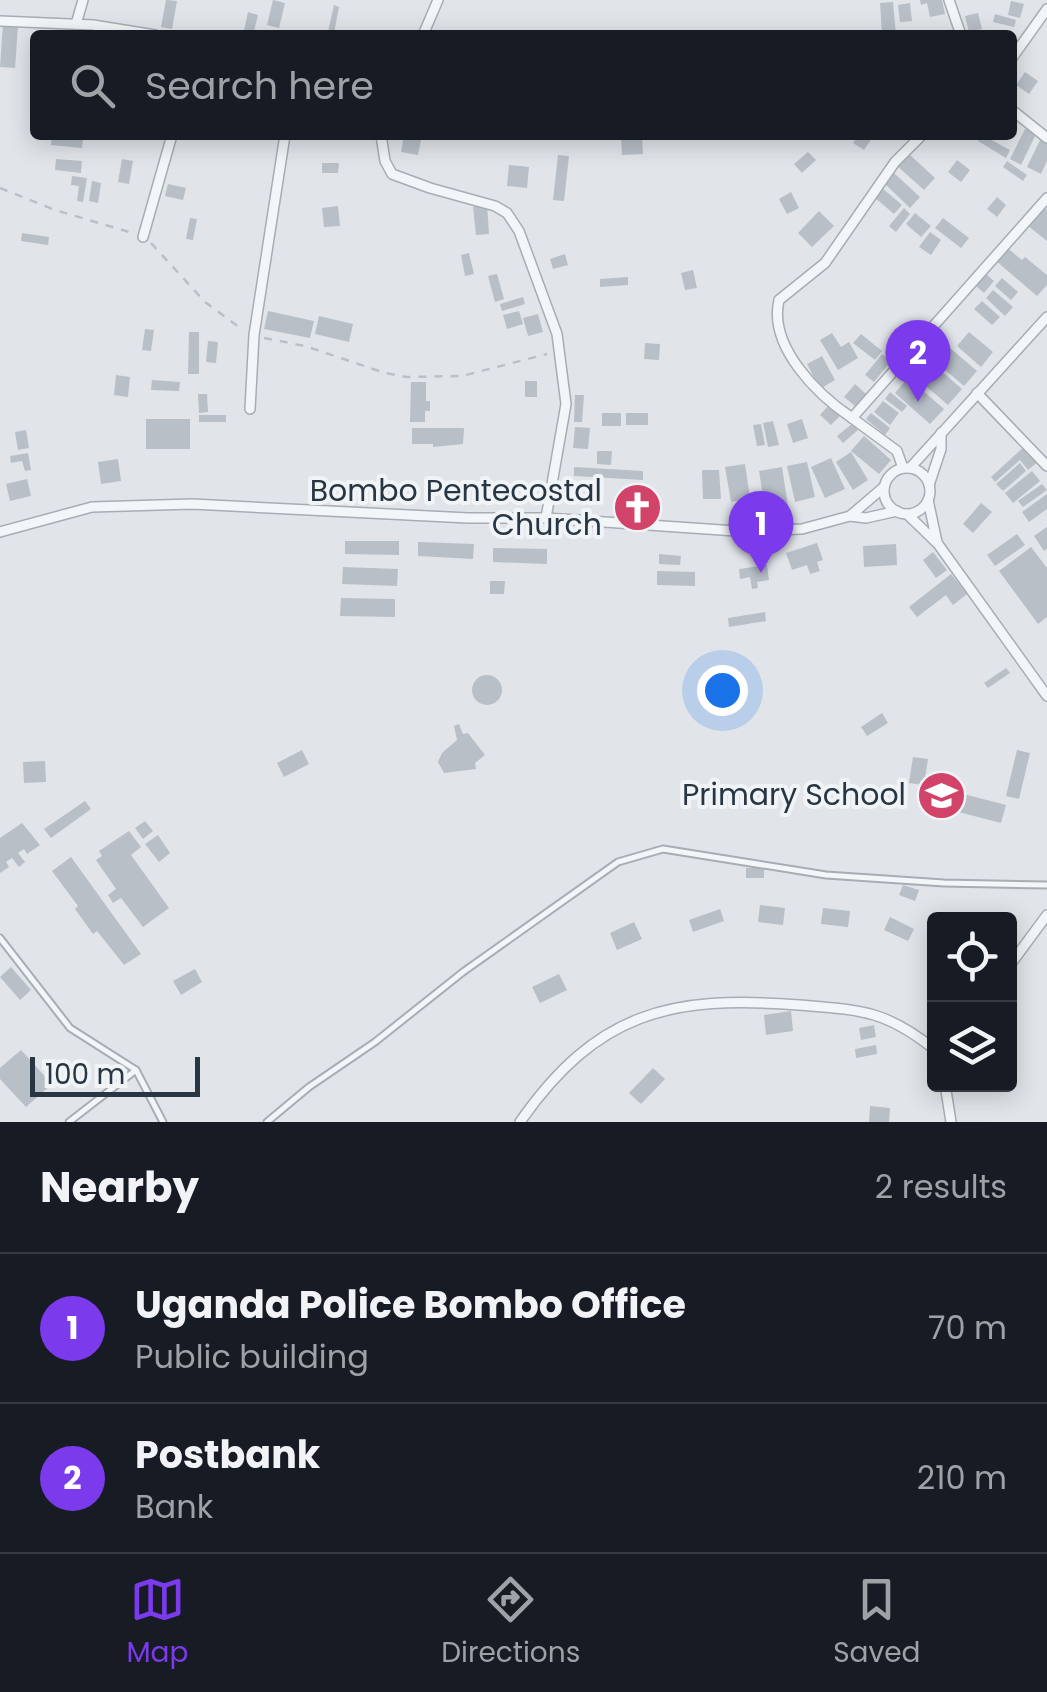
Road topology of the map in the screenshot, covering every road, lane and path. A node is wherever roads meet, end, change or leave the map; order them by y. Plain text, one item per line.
1 (83, 0) edge
2 (438, 0) edge
3 (948, 0) edge
4 (1047, 9) edge
5 (0, 21) edge
6 (76, 24) junction
7 (132, 30) edge
8 (425, 30) edge
9 (959, 30) edge
10 (1017, 51) edge
11 (1017, 114) edge
12 (1047, 138) edge
13 (171, 140) edge
14 (284, 140) edge
15 (381, 140) edge
16 (917, 140) edge
17 (0, 188) edge
18 (1047, 198) edge
19 (144, 237) junction
20 (1047, 317) edge
21 (254, 335) junction
22 (560, 350) junction
23 (977, 393) junction
24 (250, 409) dead end
25 (852, 418) junction
26 (942, 433) junction
27 (1047, 466) edge
28 (906, 468) junction
29 (929, 485) junction
30 (884, 487) junction
31 (928, 500) junction
32 (902, 513) junction
33 (850, 516) junction
34 (546, 518) junction
35 (0, 532) edge
36 (938, 544) junction
37 (1047, 696) edge
38 (1047, 885) edge
39 (1047, 915) edge
40 (0, 938) edge
41 (1017, 956) edge
42 (927, 1044) edge
43 (136, 1070) junction
44 (946, 1092) edge
45 (69, 1122) edge
46 (163, 1122) edge
47 (267, 1122) edge
48 (520, 1122) edge
49 (951, 1122) edge

1 - 6 street
2 - 8 street
3 - 9 street
4 - 10 street
5 - 6 street
6 - 7 street
11 - 12 street
13 - 19 street
14 - 21 street
15 - 22 street
16 - 25 street
17 - 19 path
18 - 25 street
19 - 21 path
20 - 23 street
21 - 22 path
21 - 24 street
22 - 34 street
23 - 26 street
23 - 27 street
25 - 28 street
26 - 28 street
26 - 29 street
28 - 29 street
28 - 30 street
29 - 31 street
30 - 32 street
30 - 33 street
31 - 32 street
31 - 36 street
32 - 33 street
32 - 36 street
33 - 34 street
34 - 35 street
36 - 37 street
38 - 47 lane
39 - 41 street
40 - 43 lane
42 - 48 street
43 - 45 lane
43 - 46 lane
44 - 49 street

